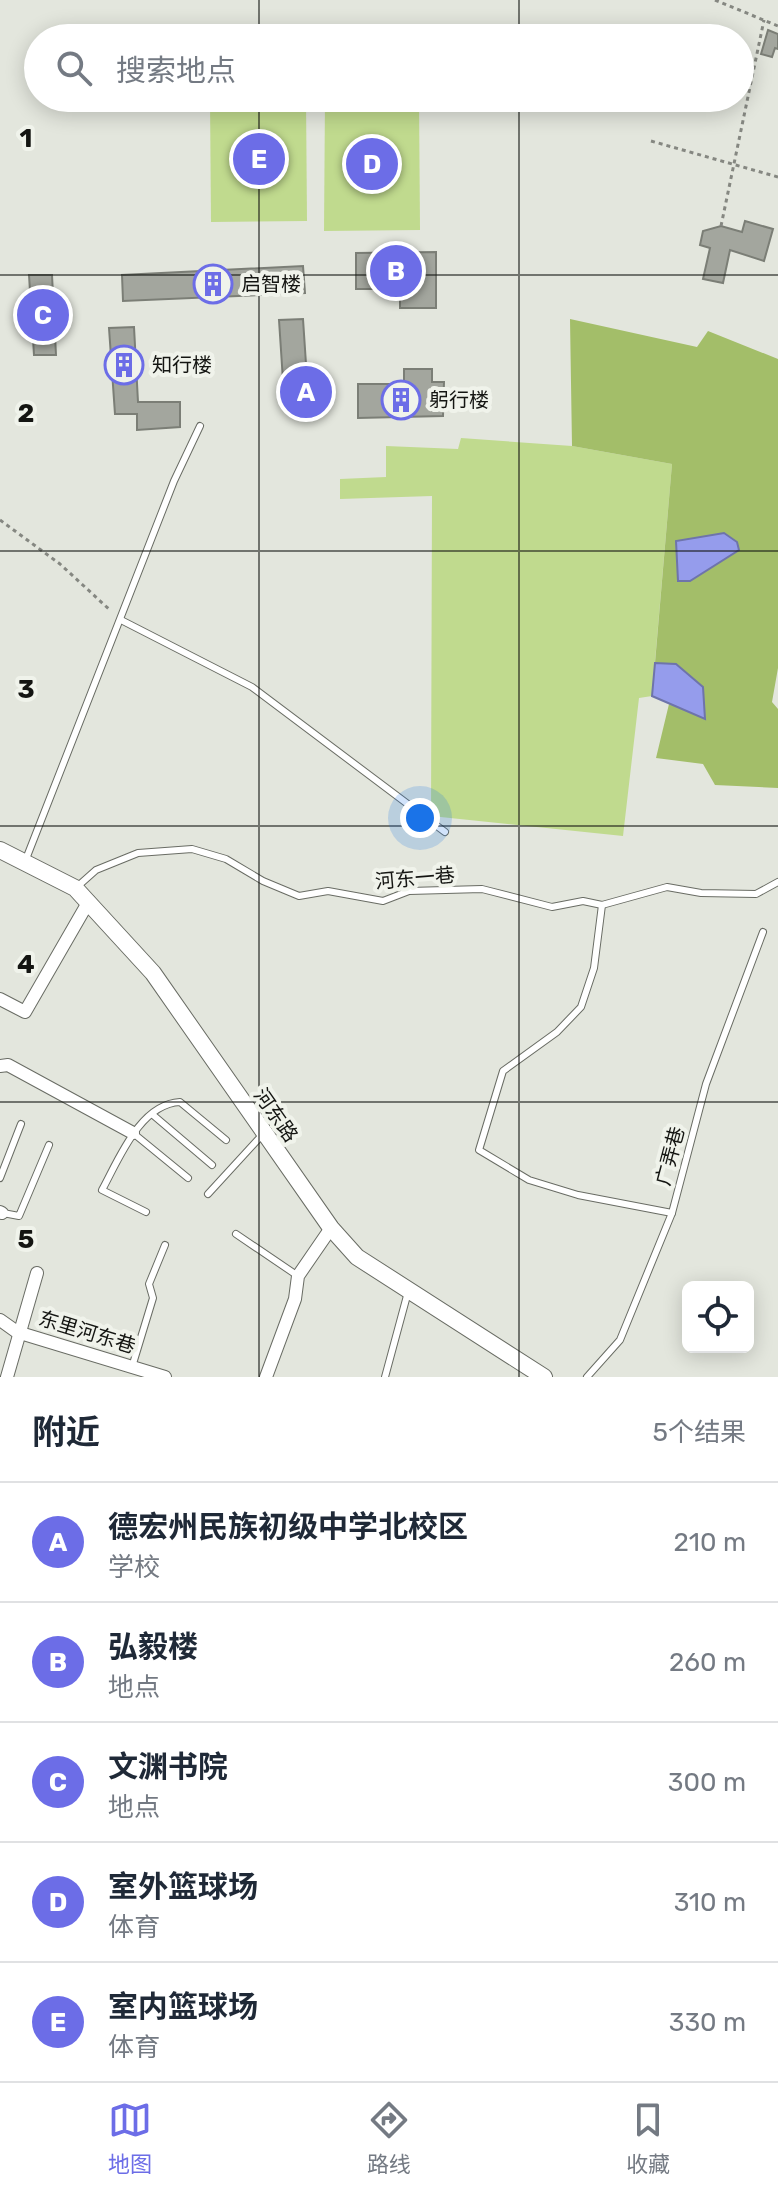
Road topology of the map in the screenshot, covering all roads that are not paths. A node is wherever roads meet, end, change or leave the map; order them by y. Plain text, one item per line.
1 (200, 426) dead end
2 (121, 620) junction
3 (445, 832) dead end
4 (0, 850) edge
5 (24, 863) junction
6 (775, 884) edge
7 (75, 888) junction
8 (89, 901) junction
9 (602, 905) junction
10 (763, 932) dead end
11 (0, 999) edge
12 (0, 1066) edge
13 (153, 1115) junction
14 (21, 1124) dead end
15 (133, 1133) junction
16 (264, 1133) junction
17 (226, 1140) dead end
18 (49, 1145) dead end
19 (212, 1165) dead end
20 (0, 1178) edge
21 (188, 1178) dead end
22 (208, 1194) dead end
23 (146, 1212) dead end
24 (1, 1213) edge
25 (672, 1213) junction
26 (331, 1228) junction
27 (236, 1234) dead end
28 (165, 1245) dead end
29 (37, 1273) dead end
30 (298, 1276) junction
31 (408, 1292) junction
32 (0, 1320) edge
33 (17, 1332) junction
34 (132, 1367) junction
35 (386, 1375) edge
36 (7, 1377) edge
37 (165, 1377) edge
38 (266, 1377) edge
39 (396, 1377) edge
40 (544, 1377) edge
41 (587, 1377) edge

1 - 2 lane
2 - 3 lane
2 - 5 lane
4 - 5 main road, 河东路
5 - 7 main road, 河东路
6 - 9 lane, 河东一巷
7 - 8 main road, 河东路
7 - 9 lane, 河东一巷
8 - 11 street
8 - 16 main road, 河东路
9 - 25 lane
10 - 25 lane, 广弄巷
12 - 15 street
13 - 15 lane
13 - 17 lane
13 - 19 lane
14 - 20 lane
15 - 21 lane
15 - 23 lane
16 - 22 lane
16 - 26 main road, 河东路
18 - 24 lane
25 - 41 lane, 广弄巷
26 - 30 street
26 - 31 main road, 河东路
27 - 30 lane
28 - 34 lane
29 - 33 street
30 - 38 street
31 - 35 lane
31 - 40 main road, 河东路
32 - 33 street, 东里河东巷
33 - 34 street, 东里河东巷
33 - 36 street
34 - 37 street, 东里河东巷
35 - 39 lane

